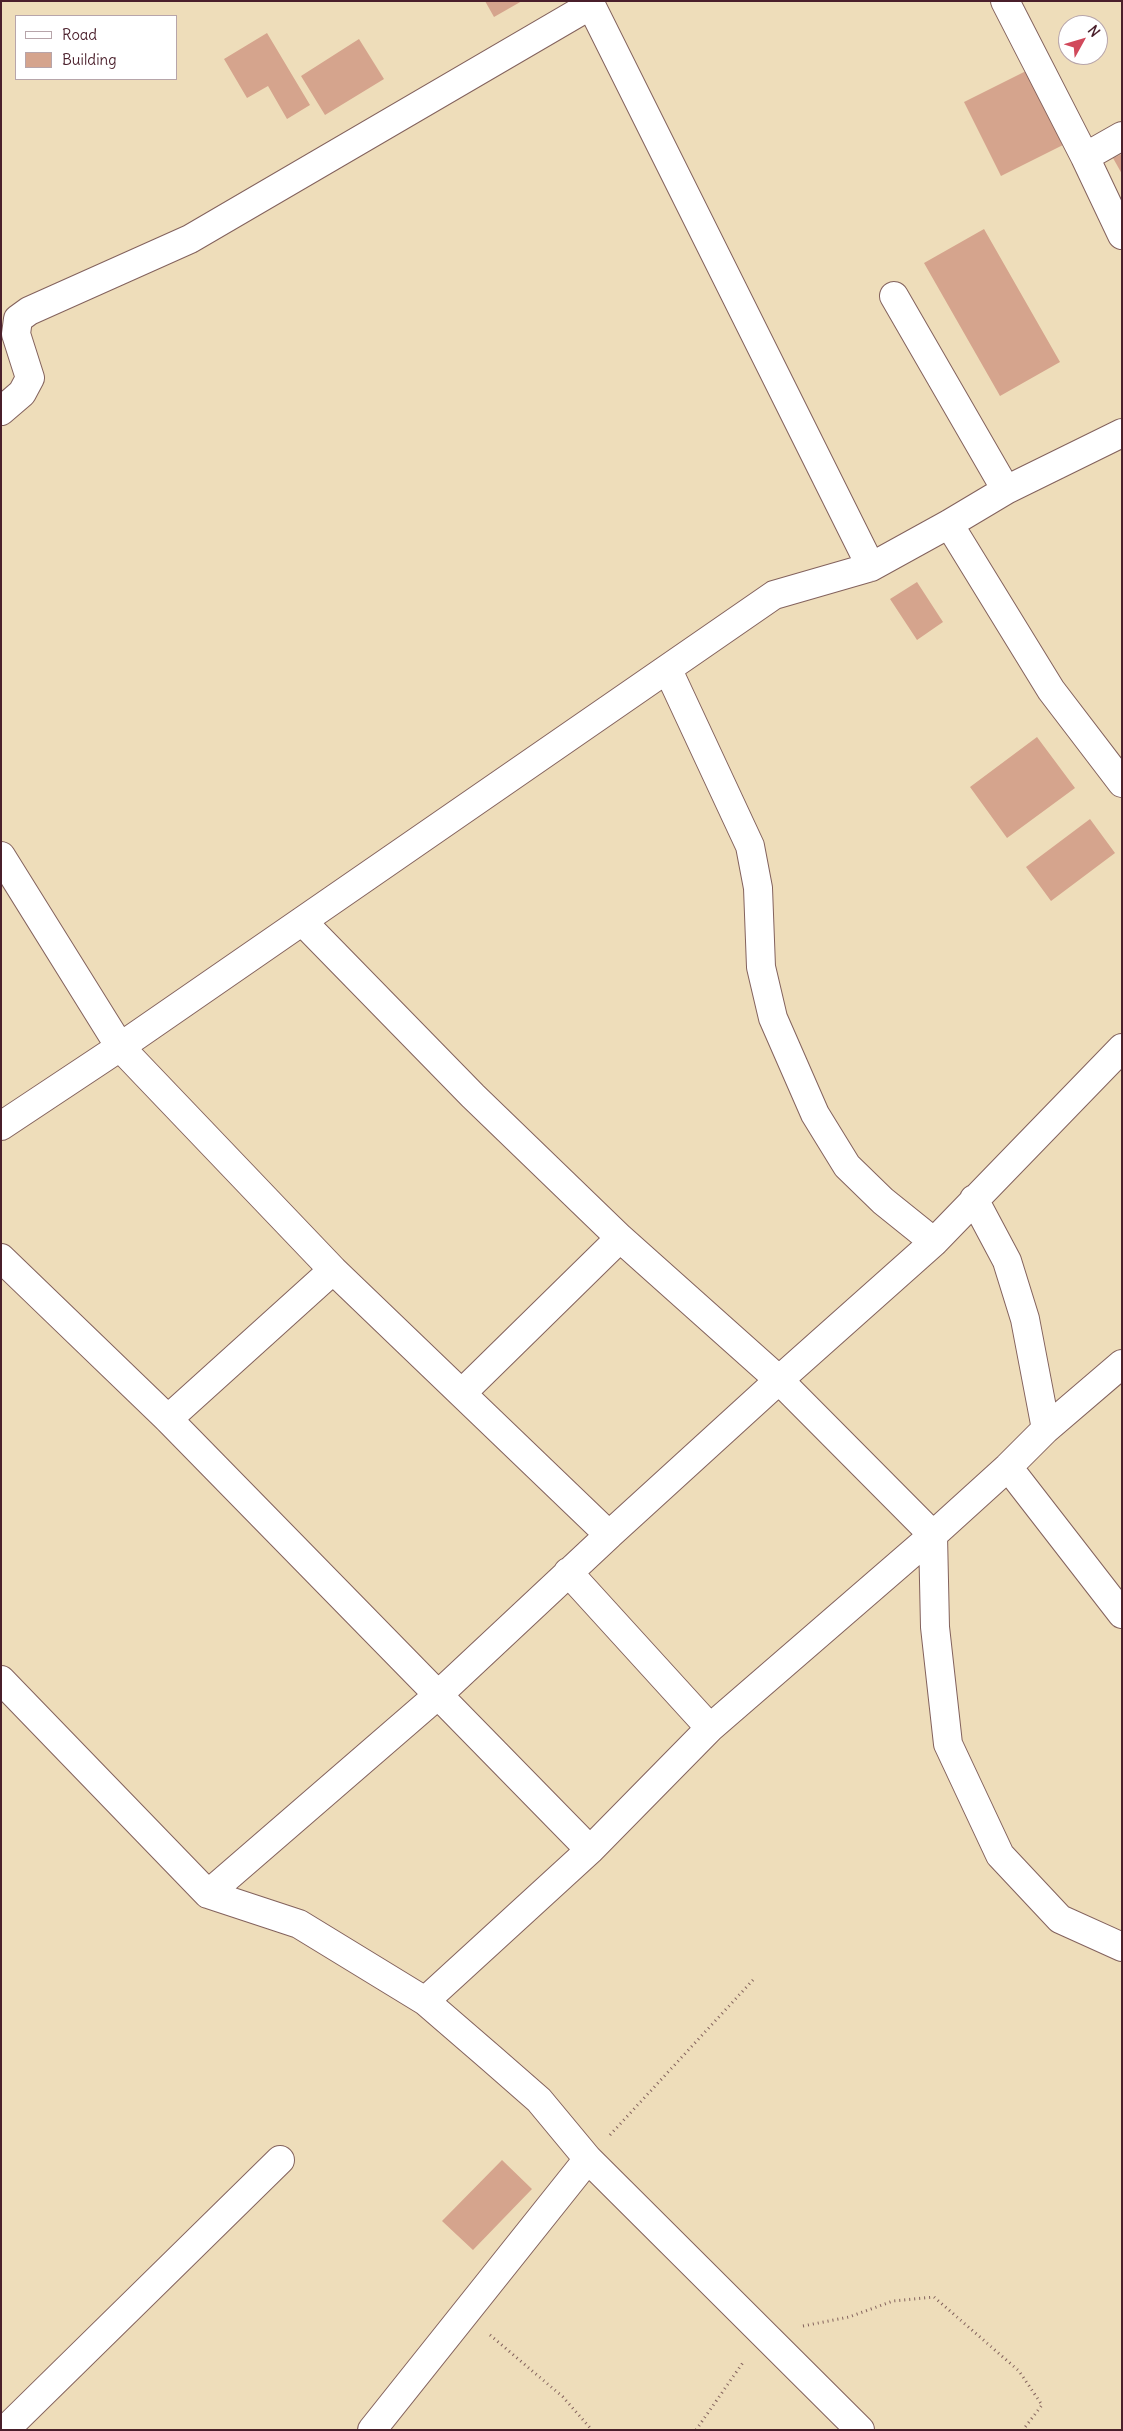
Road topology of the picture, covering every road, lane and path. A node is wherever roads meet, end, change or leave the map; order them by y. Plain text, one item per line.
1 (1005, 1) edge
2 (590, 3) edge
3 (1122, 136) edge
4 (1085, 157) junction
5 (1122, 235) edge
6 (894, 296) dead end
7 (1, 412) edge
8 (1122, 433) edge
9 (1006, 490) junction
10 (950, 524) junction
11 (871, 566) junction
12 (668, 670) junction
13 (1122, 783) edge
14 (1, 856) edge
15 (303, 922) junction
16 (120, 1048) junction
17 (1122, 1048) edge
18 (1, 1126) edge
19 (974, 1199) junction
20 (620, 1238) junction
21 (934, 1242) junction
22 (1, 1258) edge
23 (333, 1270) junction
24 (1122, 1364) edge
25 (779, 1380) junction
26 (462, 1393) junction
27 (168, 1419) junction
28 (1046, 1429) junction
29 (1008, 1467) junction
30 (609, 1535) junction
31 (933, 1535) junction
32 (568, 1572) junction
33 (1122, 1614) edge
34 (1, 1680) edge
35 (438, 1695) junction
36 (710, 1728) junction
37 (590, 1850) junction
38 (208, 1894) junction
39 (1122, 1947) edge
40 (754, 1980) dead end
41 (425, 2001) junction
42 (588, 2159) junction
43 (280, 2160) dead end
44 (464, 2313) junction
45 (763, 2334) junction
46 (4, 2425) edge
47 (372, 2430) edge
48 (592, 2430) edge
49 (696, 2430) edge
50 (860, 2430) edge
51 (1024, 2430) edge

1 - 4 street
2 - 7 street
2 - 11 street
3 - 4 street
4 - 5 street
6 - 9 street
8 - 9 street
9 - 10 street
10 - 11 street
10 - 13 street
11 - 12 street
12 - 15 street
12 - 21 street
14 - 16 street
15 - 16 street
15 - 20 street
16 - 18 street
16 - 23 street
17 - 19 street
19 - 21 street
19 - 28 street
20 - 25 street
20 - 26 street
21 - 25 street
22 - 27 street
23 - 26 street
23 - 27 street
24 - 28 street
25 - 30 street
25 - 31 street
26 - 30 street
27 - 35 street
28 - 29 street
29 - 31 street
29 - 33 street
30 - 32 street
31 - 36 street
31 - 39 street
32 - 35 street
32 - 36 street
34 - 38 street
35 - 37 street
35 - 38 street
36 - 37 street
37 - 41 street
38 - 41 street
40 - 42 path
41 - 42 street
42 - 44 street
42 - 45 street
43 - 46 street
44 - 47 street
44 - 48 path
45 - 49 path
45 - 50 street
45 - 51 path

